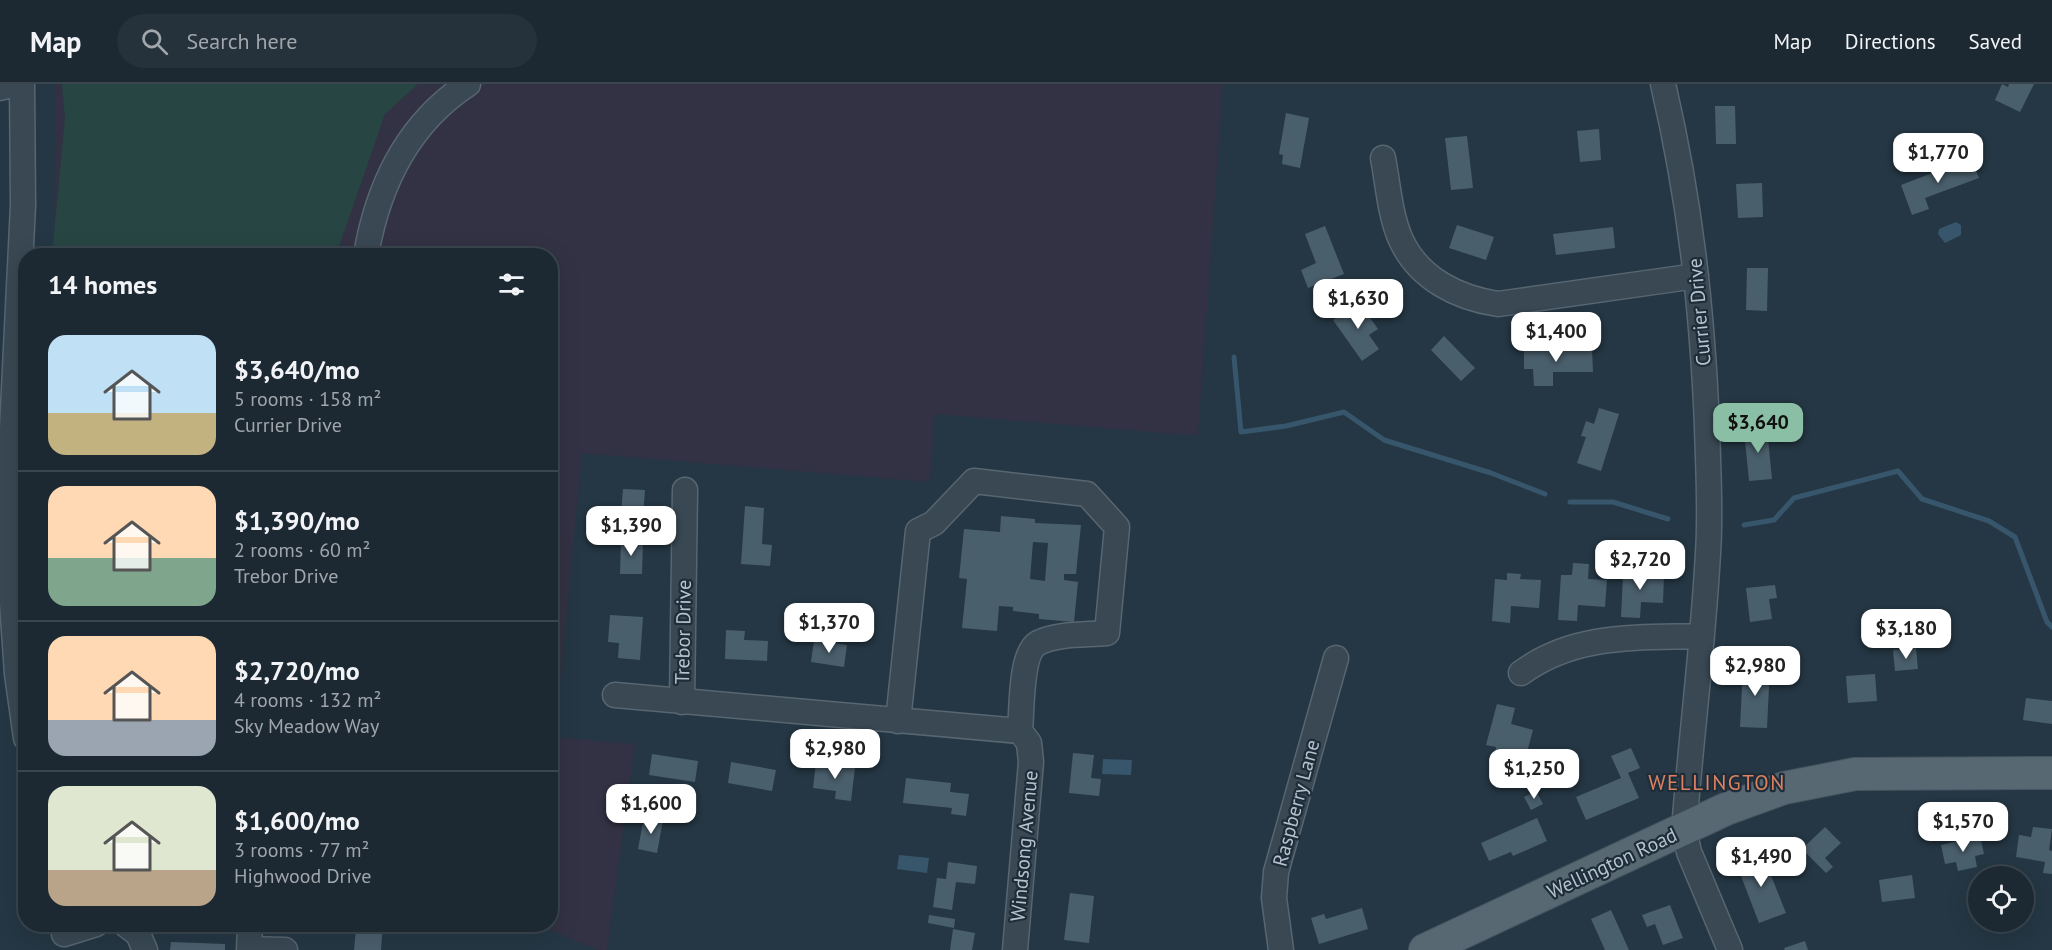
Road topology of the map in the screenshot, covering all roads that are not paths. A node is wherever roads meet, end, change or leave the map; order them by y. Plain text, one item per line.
1 (15, 84) edge
2 (22, 84) edge
3 (468, 84) edge
4 (1663, 84) edge
5 (0, 88) edge
6 (1383, 158) dead end
7 (20, 248) edge
8 (367, 248) edge
9 (1696, 276) junction
10 (18, 290) edge
11 (685, 489) dead end
12 (17, 559) edge
13 (1702, 636) junction
14 (1336, 658) dead end
15 (1521, 673) dead end
16 (9, 686) edge
17 (615, 695) dead end
18 (681, 702) junction
19 (18, 714) edge
20 (898, 721) junction
21 (1025, 737) junction
22 (2052, 773) edge
23 (1684, 830) junction
24 (135, 932) edge
25 (250, 932) edge
26 (249, 949) edge
27 (145, 950) edge
28 (285, 950) edge
29 (1016, 950) edge
30 (1281, 950) edge
31 (1425, 950) edge
32 (1730, 950) edge

1 - 5 street
2 - 7 street
3 - 8 street
4 - 9 street, Currier Drive
6 - 9 street
9 - 13 street, Currier Drive
10 - 12 street
11 - 18 street, Trebor Drive
12 - 16 street
13 - 15 street
13 - 23 street, Currier Drive
14 - 30 street, Raspberry Lane
16 - 19 street
17 - 18 street
18 - 20 street
20 - 21 street
20 - 21 street, Windsong Avenue
21 - 29 street, Windsong Avenue
22 - 23 main road, Wellington Road
23 - 31 main road, Wellington Road
23 - 32 street
24 - 27 street
25 - 26 street
26 - 28 street

